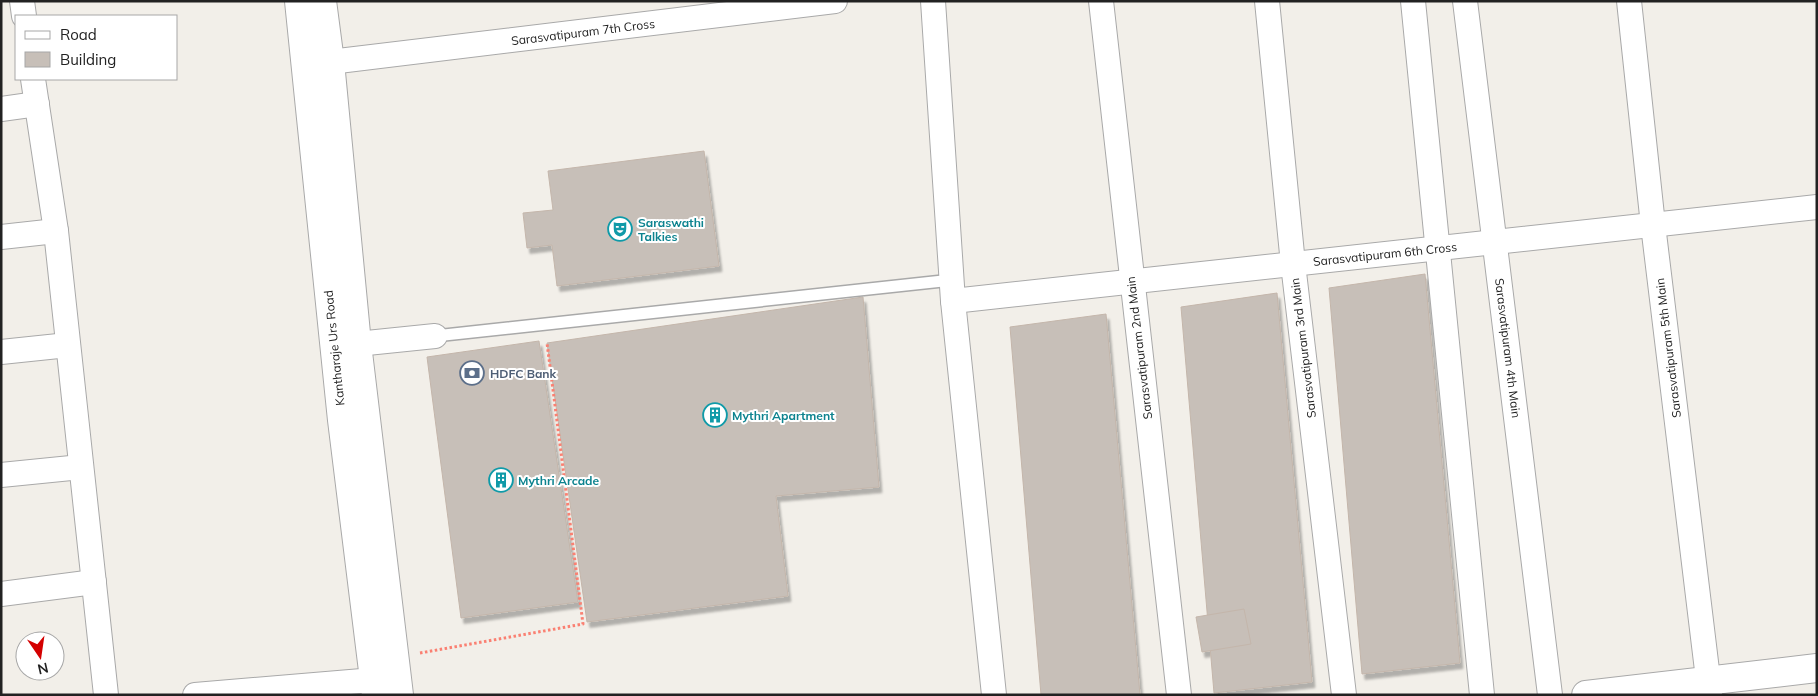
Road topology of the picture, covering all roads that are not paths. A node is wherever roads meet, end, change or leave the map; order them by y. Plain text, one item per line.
1 (22, 1) edge
2 (298, 1) edge
3 (322, 1) edge
4 (835, 1) edge
5 (933, 1) edge
6 (1101, 1) edge
7 (1268, 1) edge
8 (1413, 1) edge
9 (1465, 1) edge
10 (1629, 1) edge
11 (24, 15) edge
12 (330, 62) junction
13 (33, 80) edge
14 (37, 104) junction
15 (1, 109) edge
16 (1817, 207) edge
17 (1653, 225) junction
18 (56, 231) junction
19 (1, 237) edge
20 (1495, 242) junction
21 (1438, 248) junction
22 (1293, 264) junction
23 (1131, 282) junction
24 (952, 290) junction
25 (435, 336) joint
26 (357, 344) junction
27 (68, 345) junction
28 (1, 352) edge
29 (82, 466) junction
30 (1, 475) edge
31 (94, 582) junction
32 (1, 594) edge
33 (1817, 668) edge
34 (375, 687) edge
35 (1709, 688) edge
36 (106, 695) edge
37 (195, 695) edge
38 (399, 695) edge
39 (994, 695) edge
40 (1179, 695) edge
41 (1344, 695) edge
42 (1482, 695) edge
43 (1550, 695) edge
44 (1586, 695) edge

1 - 11 street
2 - 34 street, Kantharaje Urs Road
3 - 12 street, Kantharaje Urs Road
4 - 12 street, Sarasvatipuram 7th Cross
5 - 24 street
6 - 23 street, Sarasvatipuram 2nd Main
7 - 22 street, Sarasvatipuram 3rd Main
8 - 21 street
9 - 20 street, Sarasvatipuram 4th Main
10 - 17 street, Sarasvatipuram 5th Main
12 - 26 street, Kantharaje Urs Road
13 - 14 street
14 - 15 street
14 - 18 street
16 - 17 street, Sarasvatipuram 6th Cross
17 - 20 street, Sarasvatipuram 6th Cross
17 - 35 street, Sarasvatipuram 5th Main
18 - 19 street
18 - 27 street
20 - 21 street, Sarasvatipuram 6th Cross
20 - 43 street, Sarasvatipuram 4th Main
21 - 22 street, Sarasvatipuram 6th Cross
21 - 42 street
22 - 23 street, Sarasvatipuram 6th Cross
22 - 41 street, Sarasvatipuram 3rd Main
23 - 24 street, Sarasvatipuram 6th Cross
23 - 40 street, Sarasvatipuram 2nd Main
24 - 25 lane
24 - 39 street
25 - 26 street
26 - 38 street, Kantharaje Urs Road
27 - 28 street
27 - 29 street
29 - 30 street
29 - 31 street
31 - 32 street
31 - 36 street
33 - 35 street
34 - 37 street
35 - 44 street

